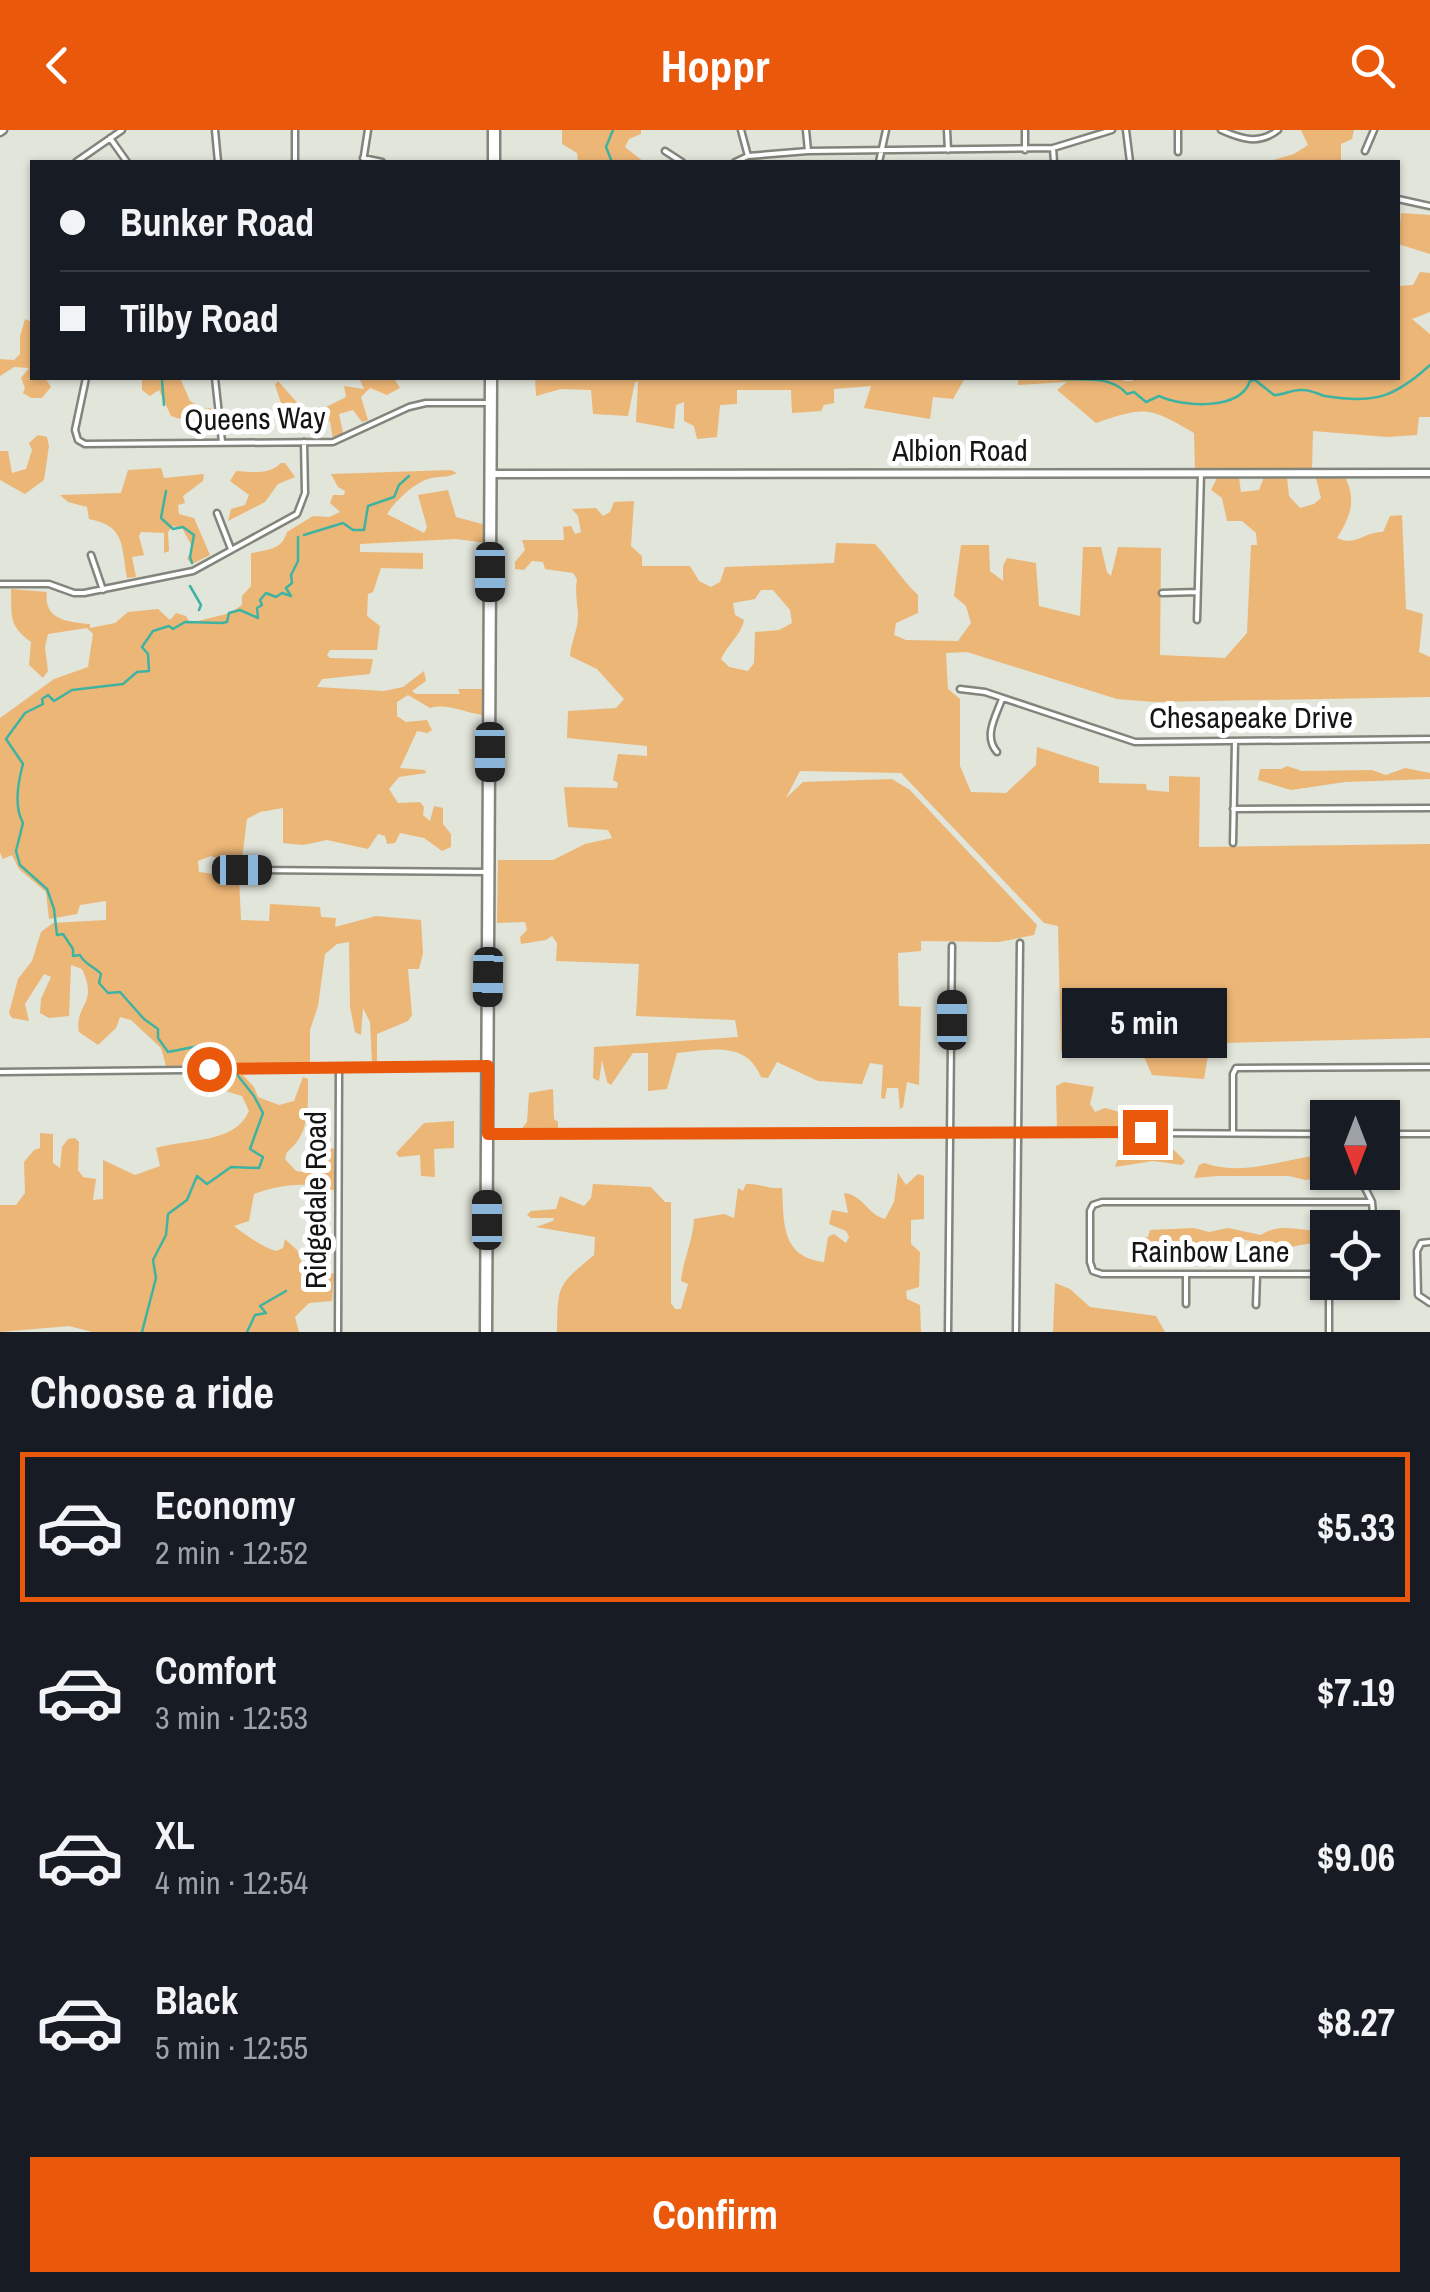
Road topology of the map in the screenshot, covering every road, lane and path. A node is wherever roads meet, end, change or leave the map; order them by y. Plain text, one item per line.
1 (122, 130) edge
2 (215, 130) edge
3 (295, 130) edge
4 (368, 130) edge
5 (494, 130) edge
6 (741, 130) edge
7 (806, 130) edge
8 (886, 130) edge
9 (948, 130) edge
10 (1026, 130) edge
11 (1112, 130) edge
12 (1126, 130) edge
13 (1178, 130) edge
14 (1221, 130) edge
15 (1278, 130) edge
16 (1374, 130) edge
17 (110, 138) junction
18 (1054, 148) junction
19 (665, 150) dead end
20 (808, 150) junction
21 (882, 150) junction
22 (948, 150) junction
23 (1026, 150) junction
24 (1365, 151) dead end
25 (1178, 152) dead end
26 (748, 156) junction
27 (79, 160) edge
28 (125, 160) edge
29 (218, 160) edge
30 (295, 160) edge
31 (363, 160) edge
32 (494, 160) edge
33 (679, 160) edge
34 (739, 160) edge
35 (880, 160) edge
36 (1054, 160) edge
37 (1130, 160) edge
38 (1400, 199) edge
39 (1430, 206) edge
40 (86, 380) edge
41 (214, 380) edge
42 (491, 380) edge
43 (491, 403) junction
44 (222, 442) junction
45 (304, 442) junction
46 (1201, 473) junction
47 (491, 474) junction
48 (1430, 474) edge
49 (216, 513) dead end
50 (231, 549) junction
51 (92, 555) dead end
52 (0, 584) edge
53 (102, 590) junction
54 (1197, 592) junction
55 (1162, 593) dead end
56 (1197, 620) dead end
57 (960, 688) dead end
58 (1002, 699) junction
59 (1430, 740) edge
60 (1235, 742) junction
61 (997, 752) dead end
62 (1430, 808) edge
63 (1234, 809) junction
64 (1233, 843) dead end
65 (242, 870) dead end
66 (489, 872) junction
67 (1020, 943) dead end
68 (952, 946) dead end
69 (488, 1066) junction
70 (1430, 1067) edge
71 (339, 1068) junction
72 (0, 1072) edge
73 (952, 1132) junction
74 (1020, 1132) junction
75 (1233, 1133) junction
76 (488, 1134) junction
77 (1310, 1134) edge
78 (1400, 1134) edge
79 (1430, 1134) edge
80 (1366, 1190) edge
81 (1372, 1202) junction
82 (1373, 1210) edge
83 (1430, 1242) edge
84 (1186, 1274) junction
85 (1257, 1274) junction
86 (1310, 1274) edge
87 (1329, 1300) edge
88 (1430, 1303) edge
89 (1186, 1304) dead end
90 (1256, 1304) dead end
91 (338, 1332) edge
92 (486, 1332) edge
93 (948, 1332) edge
94 (1016, 1332) edge
95 (1329, 1332) edge

1 - 17 street
2 - 29 street
3 - 30 street
4 - 31 street
5 - 32 main road
6 - 26 street
7 - 20 street
8 - 21 street
9 - 22 street
10 - 23 street
11 - 18 street
12 - 37 street
13 - 25 street
14 - 15 street
16 - 24 street
17 - 27 street
17 - 28 street
18 - 23 street
18 - 36 street
19 - 33 street
20 - 21 street
20 - 26 street
21 - 22 street
21 - 35 street
22 - 23 street
26 - 34 street
38 - 39 street
40 - 44 street, Queens Way
41 - 44 street
42 - 43 main road
43 - 45 street, Queens Way
43 - 47 main road
44 - 45 street, Queens Way
45 - 50 street
46 - 47 street, Albion Road
46 - 48 street, Albion Road
46 - 54 street
47 - 66 main road
49 - 50 street
50 - 53 street
51 - 53 street
52 - 53 street
54 - 55 street
54 - 56 street
57 - 58 street, Chesapeake Drive
58 - 60 street, Chesapeake Drive
58 - 61 street
59 - 60 street, Chesapeake Drive
60 - 63 street
62 - 63 street
63 - 64 street
65 - 66 street
66 - 69 main road
67 - 74 street
68 - 73 street
69 - 71 street
69 - 76 main road
70 - 75 street
71 - 72 street
71 - 91 street, Ridgedale Road
73 - 74 street
73 - 76 street
73 - 93 street
74 - 75 street
74 - 94 street
75 - 77 street
76 - 92 main road
78 - 79 street
80 - 81 street
81 - 82 street
81 - 84 street, Rainbow Lane
83 - 88 street
84 - 85 street, Rainbow Lane
84 - 89 street
85 - 86 street, Rainbow Lane
85 - 90 street
87 - 95 street

